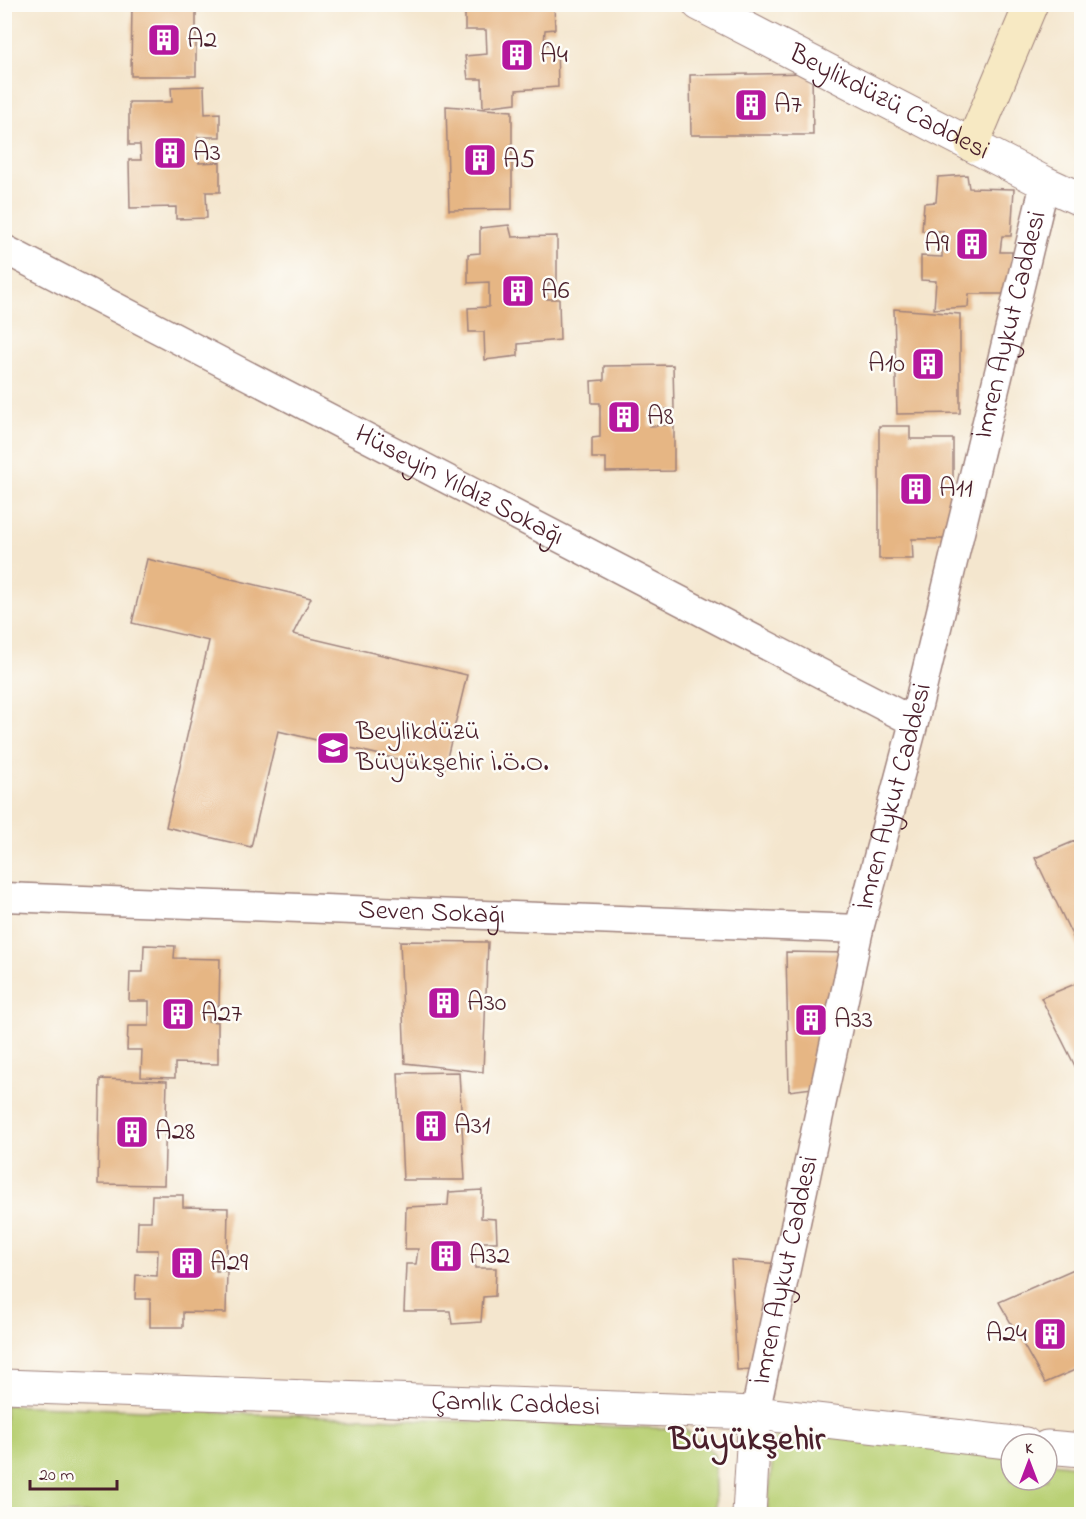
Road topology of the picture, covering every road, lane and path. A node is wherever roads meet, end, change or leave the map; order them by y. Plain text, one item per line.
1 (699, 4) edge
2 (1031, 4) edge
3 (972, 145) junction
4 (1045, 183) junction
5 (1082, 200) edge
6 (4, 249) edge
7 (914, 722) junction
8 (4, 897) edge
9 (858, 929) junction
10 (4, 1386) edge
11 (755, 1413) junction
12 (999, 1441) edge
13 (1059, 1448) edge
14 (1082, 1450) edge
15 (749, 1515) edge

1 - 3 street, Beylikdüzü Caddesi
2 - 3 main road
3 - 4 street, Beylikdüzü Caddesi
4 - 5 street, Beylikdüzü Caddesi
4 - 7 street, İmren Aykut Caddesi
6 - 7 street, Hüseyin Yıldız Sokağı
7 - 9 street, İmren Aykut Caddesi
8 - 9 street, Seven Sokağı
9 - 11 street, İmren Aykut Caddesi
10 - 11 street, Çamlık Caddesi
11 - 12 street, Çamlık Caddesi
11 - 15 street
13 - 14 street

